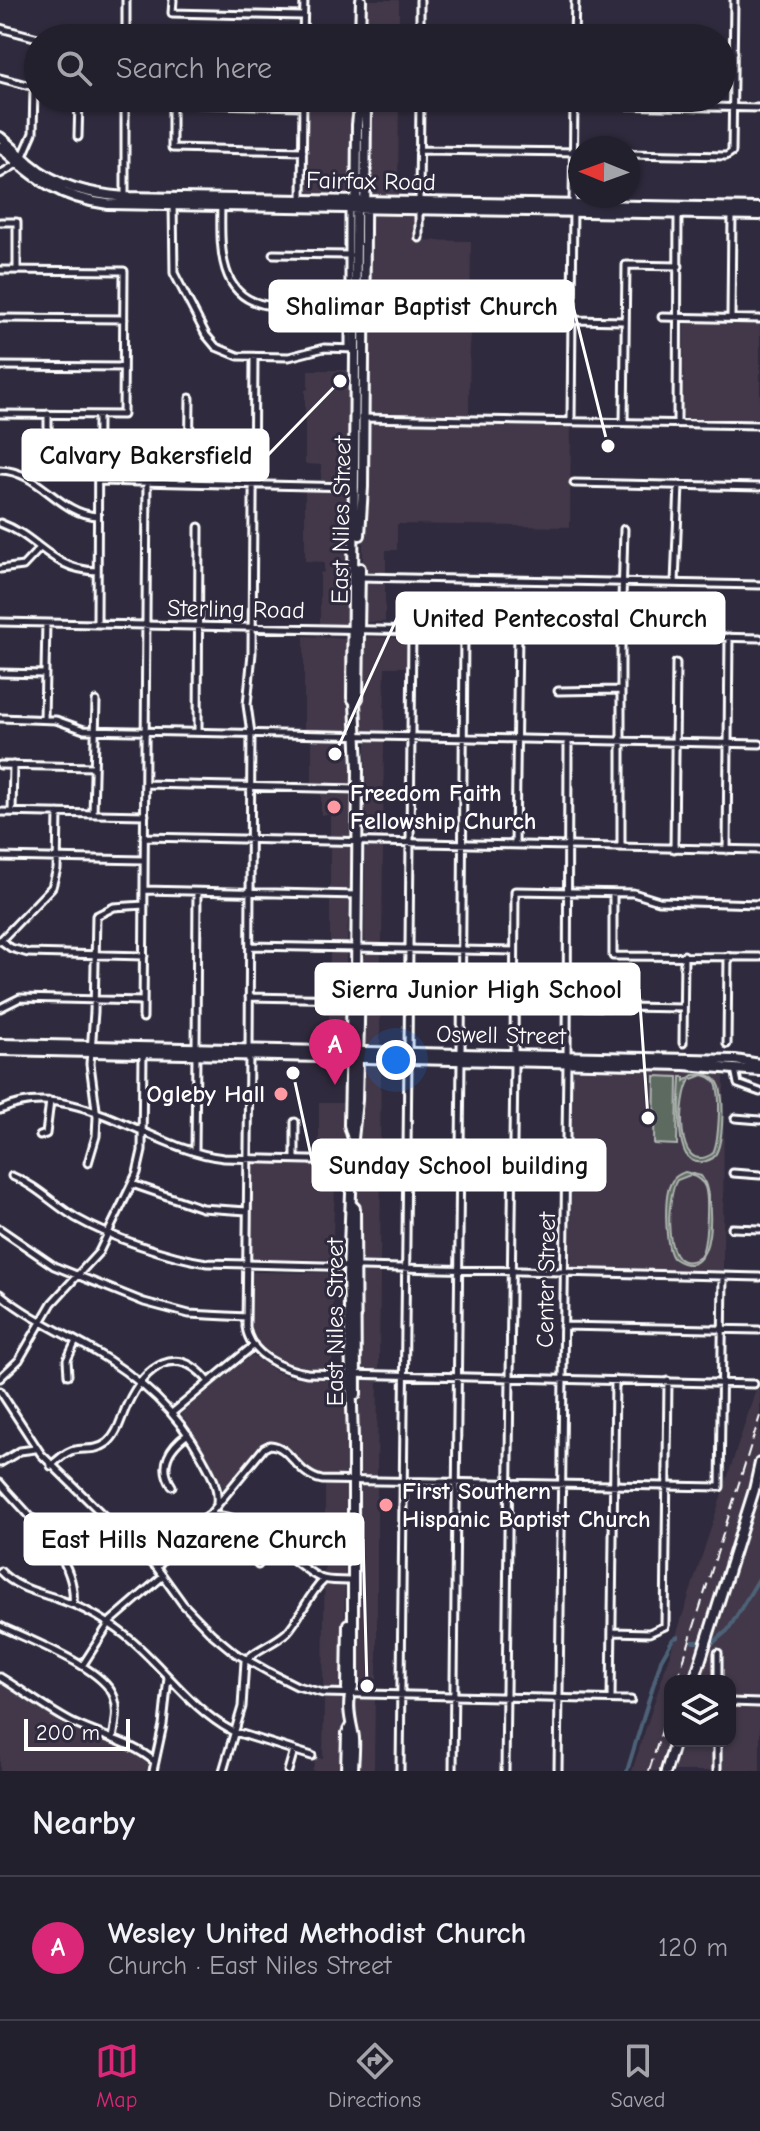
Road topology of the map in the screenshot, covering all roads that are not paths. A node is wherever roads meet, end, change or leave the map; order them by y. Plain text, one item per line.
1 (126, 0) edge
2 (173, 0) edge
3 (304, 0) edge
4 (361, 0) edge
5 (420, 0) edge
6 (575, 0) edge
7 (734, 0) edge
8 (303, 16) junction
9 (126, 24) edge
10 (303, 24) edge
11 (360, 24) edge
12 (420, 24) edge
13 (574, 24) edge
14 (734, 24) edge
15 (0, 28) edge
16 (24, 34) edge
17 (0, 78) edge
18 (24, 85) edge
19 (736, 107) edge
20 (760, 108) edge
21 (34, 112) edge
22 (77, 112) edge
23 (125, 112) edge
24 (172, 112) edge
25 (303, 112) edge
26 (359, 112) edge
27 (366, 112) edge
28 (420, 112) edge
29 (575, 112) edge
30 (733, 112) edge
31 (357, 125) junction
32 (576, 136) edge
33 (0, 137) edge
34 (78, 137) dead end
35 (0, 147) edge
36 (419, 150) junction
37 (303, 151) junction
38 (568, 152) edge
39 (640, 154) edge
40 (20, 160) junction
41 (366, 162) junction
42 (0, 174) edge
43 (125, 201) junction
44 (173, 202) junction
45 (222, 203) junction
46 (302, 204) junction
47 (359, 206) junction
48 (419, 206) junction
49 (568, 208) edge
50 (568, 208) edge
51 (573, 208) joint
52 (760, 208) edge
53 (678, 210) junction
54 (732, 215) junction
55 (760, 215) edge
56 (0, 222) edge
57 (419, 238) dead end
58 (273, 254) dead end
59 (353, 256) junction
60 (679, 266) junction
61 (0, 270) edge
62 (17, 270) junction
63 (365, 298) junction
64 (350, 302) junction
65 (662, 317) dead end
66 (678, 317) junction
67 (0, 318) edge
68 (731, 318) junction
69 (124, 319) junction
70 (760, 319) edge
71 (572, 320) junction
72 (625, 321) junction
73 (352, 349) junction
74 (254, 357) junction
75 (0, 366) edge
76 (123, 367) junction
77 (364, 390) junction
78 (190, 398) dead end
79 (0, 414) edge
80 (48, 414) junction
81 (98, 415) junction
82 (360, 418) junction
83 (571, 421) junction
84 (624, 422) junction
85 (677, 423) junction
86 (760, 425) edge
87 (48, 447) dead end
88 (0, 470) edge
89 (98, 481) junction
90 (147, 482) junction
91 (189, 483) junction
92 (574, 483) dead end
93 (253, 484) junction
94 (679, 485) junction
95 (355, 487) junction
96 (760, 487) edge
97 (97, 516) junction
98 (0, 523) edge
99 (360, 523) junction
100 (199, 527) dead end
101 (624, 529) dead end
102 (354, 544) junction
103 (40, 548) junction
104 (0, 569) edge
105 (97, 571) junction
106 (360, 577) junction
107 (623, 582) junction
108 (675, 583) junction
109 (760, 585) edge
110 (0, 622) edge
111 (46, 623) junction
112 (97, 624) junction
113 (146, 625) junction
114 (199, 626) junction
115 (252, 627) junction
116 (356, 630) junction
117 (412, 630) junction
118 (464, 632) junction
119 (518, 633) junction
120 (621, 636) junction
121 (729, 637) junction
122 (760, 638) edge
123 (676, 663) dead end
124 (0, 673) edge
125 (45, 674) junction
126 (621, 690) junction
127 (558, 691) dead end
128 (96, 701) dead end
129 (0, 718) edge
130 (44, 719) junction
131 (95, 730) junction
132 (145, 731) junction
133 (198, 732) junction
134 (251, 733) junction
135 (356, 736) junction
136 (411, 737) junction
137 (463, 738) junction
138 (516, 740) junction
139 (568, 741) junction
140 (622, 742) junction
141 (675, 742) junction
142 (728, 743) junction
143 (760, 744) edge
144 (0, 765) edge
145 (13, 765) junction
146 (94, 767) junction
147 (145, 784) junction
148 (251, 786) junction
149 (358, 789) junction
150 (0, 812) edge
151 (12, 812) junction
152 (58, 813) junction
153 (93, 814) junction
154 (145, 815) junction
155 (144, 837) junction
156 (250, 840) junction
157 (358, 842) junction
158 (410, 843) junction
159 (462, 844) junction
160 (515, 845) junction
161 (568, 846) junction
162 (621, 847) junction
163 (674, 849) junction
164 (727, 850) junction
165 (760, 850) edge
166 (0, 857) edge
167 (57, 858) junction
168 (144, 860) junction
169 (144, 890) junction
170 (197, 892) junction
171 (568, 892) junction
172 (250, 893) junction
173 (613, 893) junction
174 (358, 895) junction
175 (760, 904) edge
176 (144, 905) junction
177 (0, 940) edge
178 (250, 946) junction
179 (357, 948) junction
180 (409, 949) junction
181 (461, 950) junction
182 (514, 951) junction
183 (95, 955) junction
184 (684, 955) junction
185 (144, 956) junction
186 (728, 956) junction
187 (760, 957) edge
188 (356, 979) junction
189 (249, 997) junction
190 (352, 999) junction
191 (94, 1000) junction
192 (143, 1001) junction
193 (567, 1006) junction
194 (0, 1008) edge
195 (683, 1008) junction
196 (143, 1018) dead end
197 (683, 1043) dead end
198 (0, 1044) edge
199 (727, 1044) dead end
200 (90, 1049) junction
201 (0, 1050) edge
202 (196, 1051) junction
203 (143, 1053) junction
204 (249, 1053) junction
205 (354, 1055) junction
206 (408, 1056) junction
207 (461, 1058) junction
208 (514, 1059) junction
209 (567, 1059) junction
210 (759, 1065) edge
211 (735, 1068) junction
212 (760, 1092) edge
213 (50, 1101) junction
214 (0, 1110) edge
215 (97, 1114) junction
216 (735, 1118) dead end
217 (48, 1119) dead end
218 (760, 1120) edge
219 (295, 1122) dead end
220 (142, 1131) junction
221 (195, 1151) junction
222 (248, 1158) junction
223 (295, 1159) junction
224 (352, 1161) junction
225 (406, 1162) junction
226 (88, 1163) dead end
227 (459, 1163) junction
228 (512, 1164) junction
229 (565, 1166) junction
230 (733, 1173) dead end
231 (760, 1175) edge
232 (12, 1176) dead end
233 (132, 1184) junction
234 (247, 1211) junction
235 (732, 1228) dead end
236 (0, 1229) edge
237 (760, 1229) edge
238 (110, 1233) junction
239 (247, 1265) junction
240 (351, 1267) junction
241 (405, 1268) junction
242 (458, 1270) junction
243 (511, 1271) junction
244 (564, 1272) junction
245 (78, 1277) junction
246 (723, 1277) junction
247 (760, 1277) edge
248 (0, 1294) edge
249 (246, 1317) junction
250 (40, 1321) junction
251 (563, 1326) junction
252 (722, 1329) junction
253 (759, 1330) edge
254 (76, 1341) junction
255 (254, 1345) junction
256 (353, 1374) junction
257 (68, 1375) dead end
258 (404, 1375) junction
259 (457, 1376) junction
260 (510, 1377) junction
261 (0, 1378) edge
262 (563, 1379) junction
263 (615, 1380) junction
264 (668, 1381) junction
265 (209, 1382) junction
266 (721, 1382) junction
267 (142, 1383) junction
268 (754, 1384) dead end
269 (0, 1391) edge
270 (172, 1413) junction
271 (188, 1434) junction
272 (36, 1449) junction
273 (0, 1463) edge
274 (760, 1463) edge
275 (51, 1466) junction
276 (760, 1478) edge
277 (352, 1480) junction
278 (403, 1481) junction
279 (0, 1483) edge
280 (456, 1483) junction
281 (509, 1484) junction
282 (561, 1485) junction
283 (172, 1486) dead end
284 (614, 1486) junction
285 (667, 1487) junction
286 (757, 1490) edge
287 (216, 1504) junction
288 (206, 1516) junction
289 (278, 1546) junction
290 (258, 1565) dead end
291 (157, 1568) junction
292 (0, 1571) edge
293 (163, 1576) junction
294 (324, 1580) junction
295 (351, 1581) junction
296 (73, 1604) junction
297 (109, 1623) junction
298 (0, 1626) edge
299 (612, 1632) junction
300 (718, 1653) dead end
301 (246, 1659) junction
302 (82, 1666) junction
303 (696, 1675) edge
304 (718, 1675) edge
305 (168, 1676) junction
306 (0, 1677) edge
307 (350, 1693) junction
308 (401, 1694) junction
309 (453, 1696) junction
310 (506, 1697) junction
311 (559, 1698) junction
312 (611, 1699) junction
313 (631, 1700) dead end
314 (736, 1702) edge
315 (760, 1703) edge
316 (350, 1727) junction
317 (235, 1732) junction
318 (113, 1739) junction
319 (673, 1747) edge
320 (717, 1747) edge
321 (294, 1750) junction
322 (312, 1756) dead end
323 (155, 1762) junction
324 (153, 1771) edge
325 (223, 1771) edge
326 (288, 1771) edge
327 (346, 1771) edge
328 (353, 1771) edge
329 (400, 1771) edge
330 (453, 1771) edge
331 (505, 1771) edge
332 (558, 1771) edge
333 (666, 1771) edge
334 (717, 1771) edge

1 - 9 street
2 - 8 street
3 - 8 street
4 - 11 main road
5 - 12 street
6 - 13 street
7 - 14 street
8 - 10 street
15 - 16 street
17 - 18 street
19 - 20 street
21 - 40 street
22 - 34 street
23 - 43 street
24 - 37 street
25 - 37 street
26 - 31 main road, East Niles Street
27 - 41 main road, East Niles Street
28 - 36 street
29 - 32 street
30 - 39 street
31 - 41 main road
31 - 47 main road, East Niles Street
33 - 40 main road, Fairfax Road
35 - 40 main road, Fairfax Road
36 - 38 street
36 - 48 street
37 - 46 street
40 - 42 street
40 - 43 main road, Fairfax Road
41 - 47 main road, East Niles Street
43 - 44 main road, Fairfax Road
44 - 45 main road, Fairfax Road
44 - 74 street
45 - 46 main road, Fairfax Road
45 - 64 street
46 - 47 main road, Fairfax Road
47 - 48 main road, Fairfax Road
47 - 59 main road, East Niles Street
47 - 63 main road, East Niles Street
48 - 49 main road, Fairfax Road
48 - 50 main road, Fairfax Road
48 - 57 street
51 - 53 main road, Fairfax Road
51 - 71 street
52 - 53 main road, Fairfax Road
53 - 54 main road, Fairfax Road
53 - 60 street
54 - 55 main road, Fairfax Road
54 - 68 street
56 - 62 street
58 - 59 street
59 - 63 main road
59 - 64 street
59 - 73 main road, East Niles Street
60 - 66 street
60 - 72 street
61 - 62 street
62 - 69 street
63 - 77 main road, East Niles Street
64 - 73 street
65 - 66 street
66 - 68 street
66 - 85 street
67 - 69 street
68 - 70 street
69 - 76 street
71 - 72 street
71 - 83 street
72 - 84 street
73 - 74 street
73 - 77 main road
73 - 82 main road, East Niles Street
74 - 93 street
75 - 76 street
76 - 81 street
77 - 82 main road, East Niles Street
78 - 91 street
79 - 80 street
80 - 81 street
80 - 87 street
81 - 89 street
82 - 83 street
82 - 95 main road, East Niles Street
82 - 99 main road, East Niles Street
83 - 84 street
84 - 85 street
85 - 86 street
88 - 97 street
89 - 90 street
89 - 97 street
90 - 91 street
90 - 113 street
91 - 93 street
92 - 94 street
93 - 95 street
93 - 115 street
94 - 96 street
94 - 108 street
95 - 99 main road
95 - 102 main road, East Niles Street
97 - 105 street
98 - 103 street
99 - 106 main road, East Niles Street
100 - 114 street
101 - 107 street
102 - 106 main road
102 - 116 main road, East Niles Street
103 - 104 street
103 - 105 street
105 - 112 street
106 - 107 street
106 - 116 main road, East Niles Street
107 - 108 street
107 - 120 street
108 - 109 street
110 - 111 street, Sterling Road
111 - 112 street, Sterling Road
111 - 125 street
112 - 113 street, Sterling Road
113 - 114 street, Sterling Road
113 - 132 street
114 - 115 street, Sterling Road
114 - 133 street
115 - 116 street, Sterling Road
115 - 134 street
116 - 117 street, Sterling Road
116 - 135 main road, East Niles Street
117 - 118 street, Sterling Road
117 - 136 street
118 - 119 street, Sterling Road
118 - 137 street
119 - 120 street, Sterling Road
119 - 138 street
120 - 121 street, Sterling Road
120 - 126 street
121 - 122 street, Sterling Road
121 - 142 street
123 - 141 street
124 - 125 street
125 - 130 street
126 - 127 street
126 - 140 street
128 - 131 street
129 - 130 street
130 - 131 street
131 - 132 street
131 - 146 street
132 - 133 street
132 - 147 street
133 - 134 street
134 - 135 street
134 - 148 street
135 - 136 street
135 - 149 main road, East Niles Street
136 - 137 street
136 - 158 street
137 - 138 street
137 - 159 street
138 - 139 street
138 - 160 street
139 - 140 street
139 - 161 street, Center Street
140 - 141 street
140 - 162 street
141 - 142 street
141 - 163 street
142 - 143 street
142 - 164 street
144 - 145 street
145 - 146 street
145 - 151 street
146 - 153 street
147 - 148 street
147 - 154 street
148 - 149 street
148 - 156 street
149 - 157 main road, East Niles Street
150 - 151 street
151 - 152 street
152 - 153 street
152 - 167 street
153 - 154 street
154 - 155 street
155 - 156 street
155 - 168 street
156 - 157 street
156 - 172 street
157 - 158 street
157 - 174 main road, East Niles Street
158 - 159 street
158 - 180 street
159 - 160 street
159 - 181 street
160 - 161 street
161 - 162 street
161 - 171 street, Center Street
162 - 163 street
163 - 164 street
164 - 165 street
166 - 167 street
167 - 168 street
167 - 177 street
168 - 169 street
169 - 170 street
169 - 176 street
170 - 172 street
170 - 202 street
171 - 173 street
171 - 182 street
171 - 193 street, Center Street
172 - 174 street
172 - 178 street
173 - 175 street
173 - 184 street
174 - 179 main road, East Niles Street
176 - 183 street
176 - 185 street
177 - 183 street
178 - 179 street
178 - 189 street
179 - 180 street
179 - 188 main road, East Niles Street
180 - 181 street
180 - 206 street
181 - 182 street
181 - 207 street
182 - 208 street
183 - 185 street
183 - 191 street
184 - 186 street
184 - 195 street
185 - 192 street
186 - 187 street
186 - 199 street
188 - 190 main road, East Niles Street
188 - 205 main road, East Niles Street
189 - 190 street
189 - 204 street
190 - 205 main road, East Niles Street
191 - 192 street
191 - 194 street
191 - 200 street
192 - 196 street
193 - 195 street
193 - 209 street, Center Street
195 - 197 street
198 - 200 main road, Oswell Street
200 - 201 main road, Oswell Street
200 - 202 main road, Oswell Street
200 - 203 main road, Oswell Street
200 - 215 street
202 - 203 main road, Oswell Street
202 - 204 main road, Oswell Street
202 - 204 main road, Oswell Street
202 - 221 street
203 - 220 street
204 - 205 main road, Oswell Street
204 - 205 main road, Oswell Street
204 - 222 street
205 - 206 main road, Oswell Street
205 - 224 main road, East Niles Street
206 - 207 main road, Oswell Street
206 - 225 street
207 - 208 main road, Oswell Street
207 - 227 street
208 - 209 main road, Oswell Street
208 - 228 street
209 - 210 main road, Oswell Street
209 - 211 main road, Oswell Street
209 - 229 street, Center Street
210 - 211 main road, Oswell Street
211 - 212 street
213 - 214 street
213 - 215 street
213 - 217 street
215 - 220 street
215 - 226 street
216 - 218 street
219 - 223 street
220 - 221 street
220 - 233 street
221 - 222 street
222 - 223 street
222 - 234 street
223 - 224 street
224 - 225 street
224 - 240 main road, East Niles Street
225 - 227 street
225 - 241 street
227 - 228 street
227 - 242 street
228 - 229 street
228 - 243 street
229 - 244 street, Center Street
230 - 231 street
232 - 238 street
233 - 234 street
233 - 238 street
234 - 239 street
235 - 237 street
236 - 245 street
238 - 239 street
238 - 245 street
239 - 240 street
239 - 249 street
240 - 241 street
240 - 256 main road, East Niles Street
241 - 242 street
241 - 258 street
242 - 243 street
242 - 259 street
243 - 244 street
243 - 260 street
244 - 246 street
244 - 251 street, Center Street
245 - 249 street
245 - 250 street
246 - 247 street
246 - 252 street
248 - 250 street
249 - 255 street
250 - 254 street
250 - 261 street
251 - 252 street
251 - 262 street, Center Street
252 - 253 street
252 - 266 street
254 - 257 street
254 - 267 street
255 - 256 street
255 - 265 street
256 - 258 street
256 - 277 main road, East Niles Street
258 - 259 street
258 - 278 street
259 - 260 street
259 - 280 street
260 - 262 street
260 - 281 street
262 - 263 street
262 - 282 street, Center Street
263 - 264 street
263 - 284 street
264 - 266 street
264 - 285 street
265 - 267 street
265 - 270 street
266 - 268 street
266 - 285 street
267 - 270 street
267 - 275 street
269 - 272 street
270 - 271 street
271 - 283 street
271 - 287 street
272 - 273 street
272 - 275 street
274 - 286 main road
275 - 291 street
276 - 286 main road
277 - 278 street
277 - 287 street
277 - 295 main road, East Niles Street
278 - 280 street
278 - 308 street
279 - 296 street
280 - 281 street
280 - 309 street
281 - 282 street
281 - 310 street
282 - 284 street
282 - 311 street, Center Street
284 - 285 street
284 - 299 street
285 - 299 street
286 - 303 main road
287 - 288 street
288 - 289 street
288 - 291 street
289 - 290 street
289 - 294 street
291 - 293 street
292 - 296 street
293 - 297 street
293 - 301 street
294 - 295 street
294 - 301 street
295 - 307 main road, East Niles Street
296 - 297 street
297 - 302 street
297 - 305 street
298 - 302 street
299 - 312 street
300 - 304 street
301 - 307 street
301 - 317 street
302 - 318 street
305 - 317 street
305 - 323 street
306 - 318 street
307 - 308 street
307 - 316 main road, East Niles Street
308 - 309 street
308 - 329 street
309 - 310 street
309 - 330 street
310 - 311 street
310 - 331 street
311 - 312 street
311 - 332 street, Center Street
312 - 313 street
314 - 315 street
316 - 327 main road, East Niles Street
316 - 328 main road, East Niles Street
317 - 321 street
317 - 325 street
318 - 323 street
319 - 333 main road
320 - 334 street
321 - 322 street
321 - 326 street
323 - 324 street

